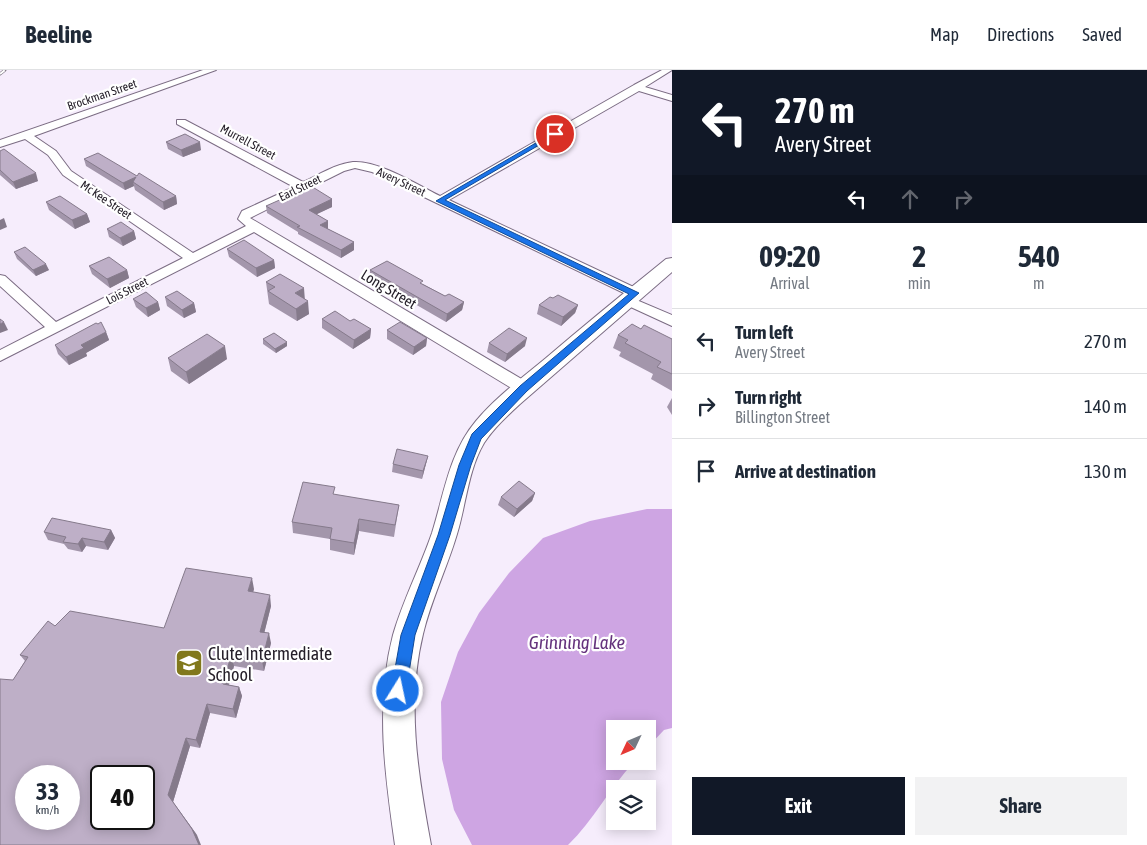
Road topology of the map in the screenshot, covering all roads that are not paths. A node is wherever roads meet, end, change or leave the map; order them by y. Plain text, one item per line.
1 (212, 70) edge
2 (668, 70) edge
3 (637, 87) junction
4 (672, 98) edge
5 (181, 122) dead end
6 (26, 135) junction
7 (0, 144) edge
8 (355, 166) joint
9 (301, 186) junction
10 (439, 201) junction
11 (246, 214) joint
12 (254, 227) junction
13 (192, 258) junction
14 (672, 263) edge
15 (0, 279) edge
16 (631, 297) junction
17 (672, 321) edge
18 (54, 328) junction
19 (0, 356) edge
20 (524, 388) junction
21 (414, 845) edge

1 - 6 street, Brockman Street
2 - 3 street
3 - 4 street
3 - 10 street
5 - 9 street, Murrell Street
6 - 7 street, Brockman Street
6 - 13 street, Mc Kee Street
8 - 9 street, Earl Street
8 - 10 street, Avery Street
9 - 11 street, Earl Street
10 - 16 street, Avery Street
11 - 12 street, Long Street
12 - 13 street, Lois Street
12 - 20 street, Long Street
13 - 18 street, Lois Street
14 - 16 street
15 - 18 street
16 - 17 street, Avery Street
16 - 20 street
18 - 19 street, Lois Street
20 - 21 street

